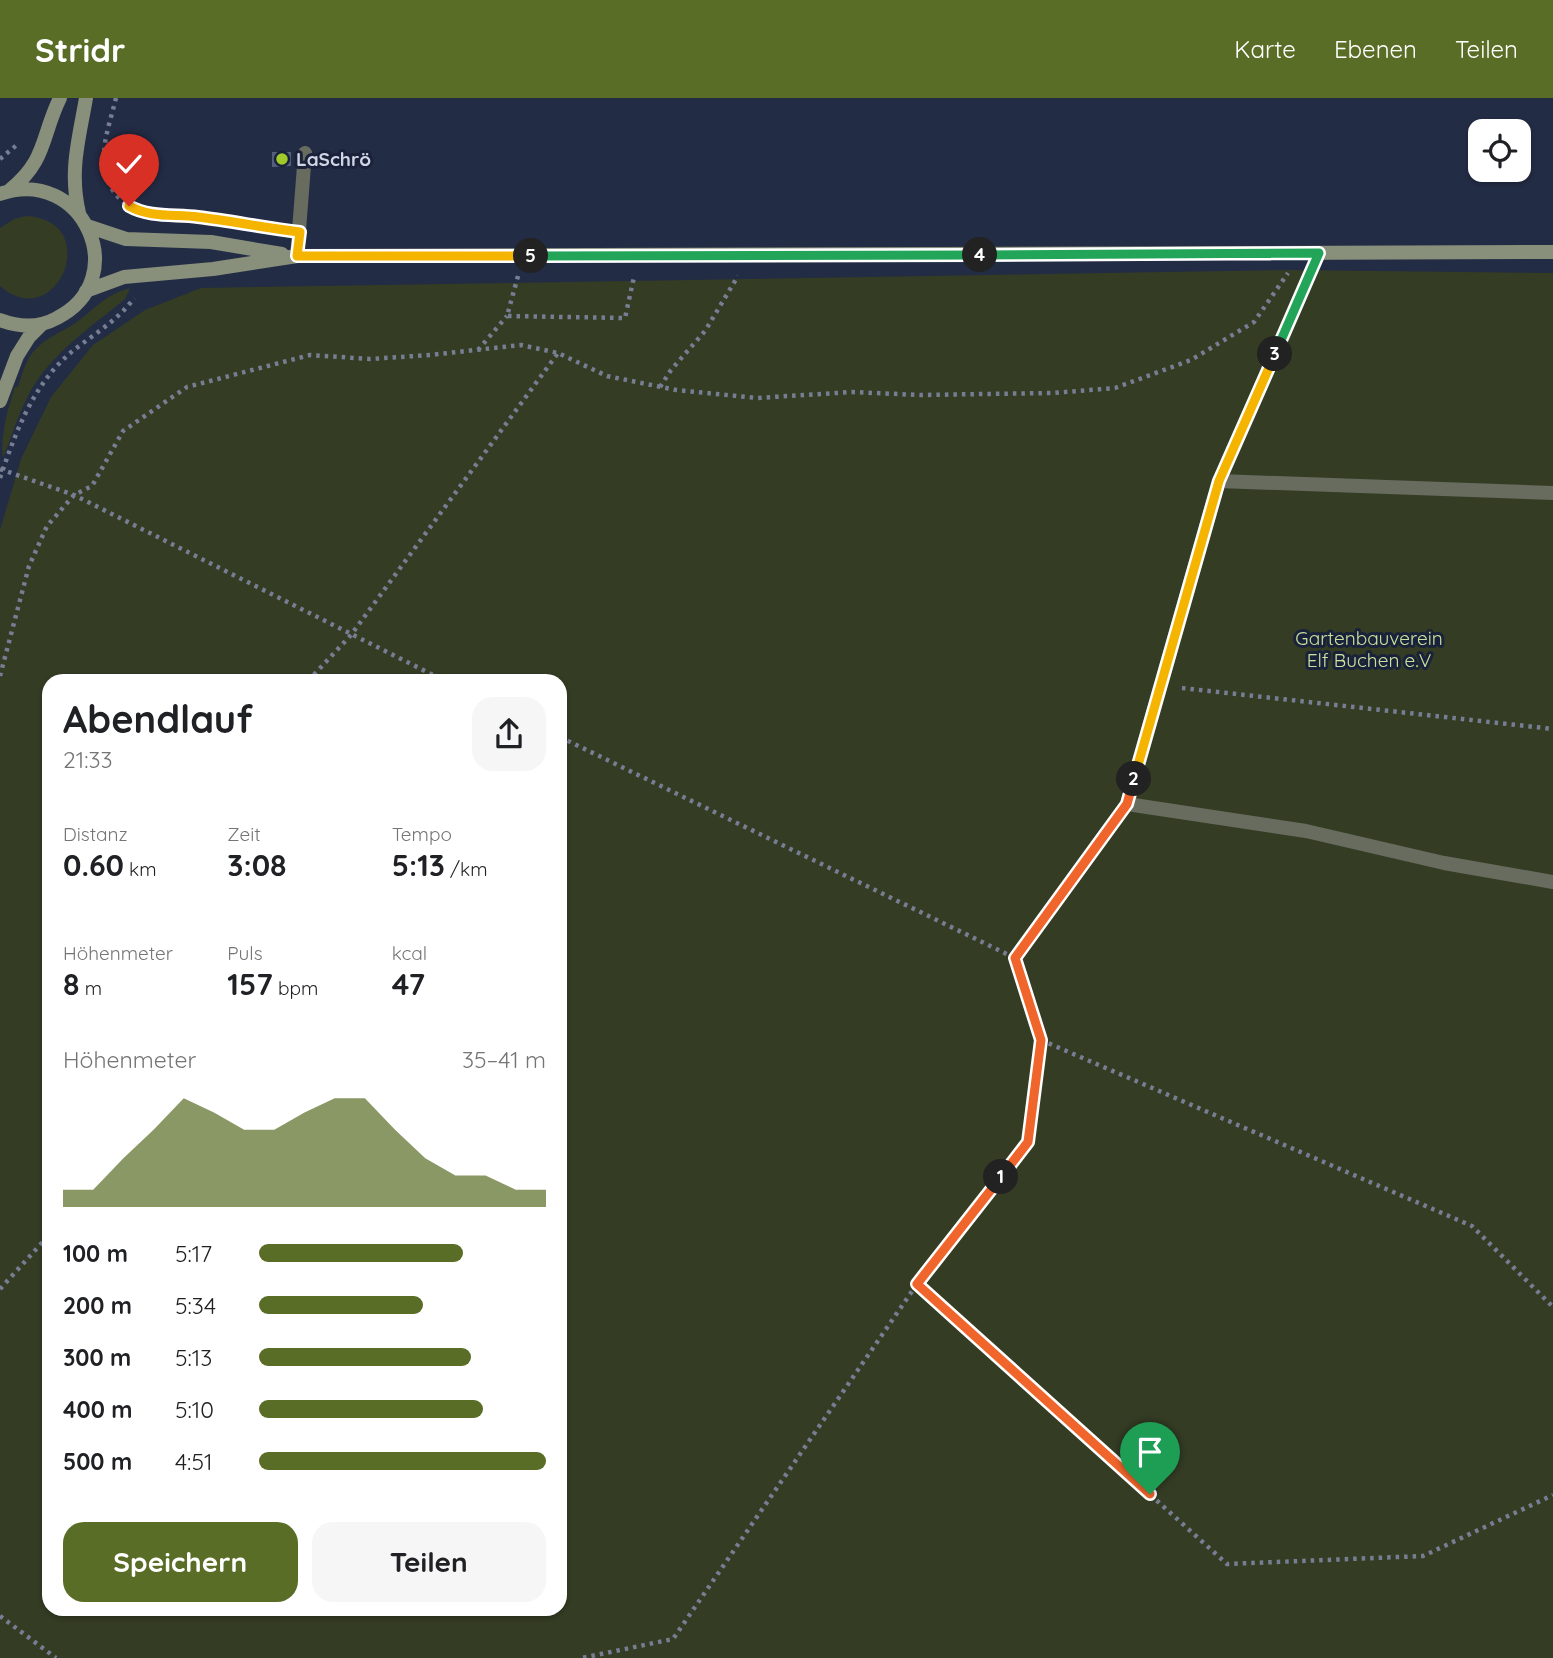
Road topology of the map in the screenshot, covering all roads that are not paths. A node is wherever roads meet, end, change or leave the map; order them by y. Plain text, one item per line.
1 (60, 98) edge
2 (86, 98) edge
3 (305, 153) dead end
4 (5, 192) edge
5 (83, 220) junction
6 (1553, 252) edge
7 (297, 256) junction
8 (86, 291) junction
9 (0, 320) edge
10 (42, 324) junction
11 (0, 401) edge
12 (1553, 493) edge
13 (1553, 882) edge

1 - 4 main road
2 - 5 main road
3 - 7 lane
4 - 5 main road
5 - 7 main road
5 - 8 main road
6 - 7 main road
7 - 8 main road
8 - 10 main road
9 - 10 main road
10 - 11 main road
12 - 13 lane

